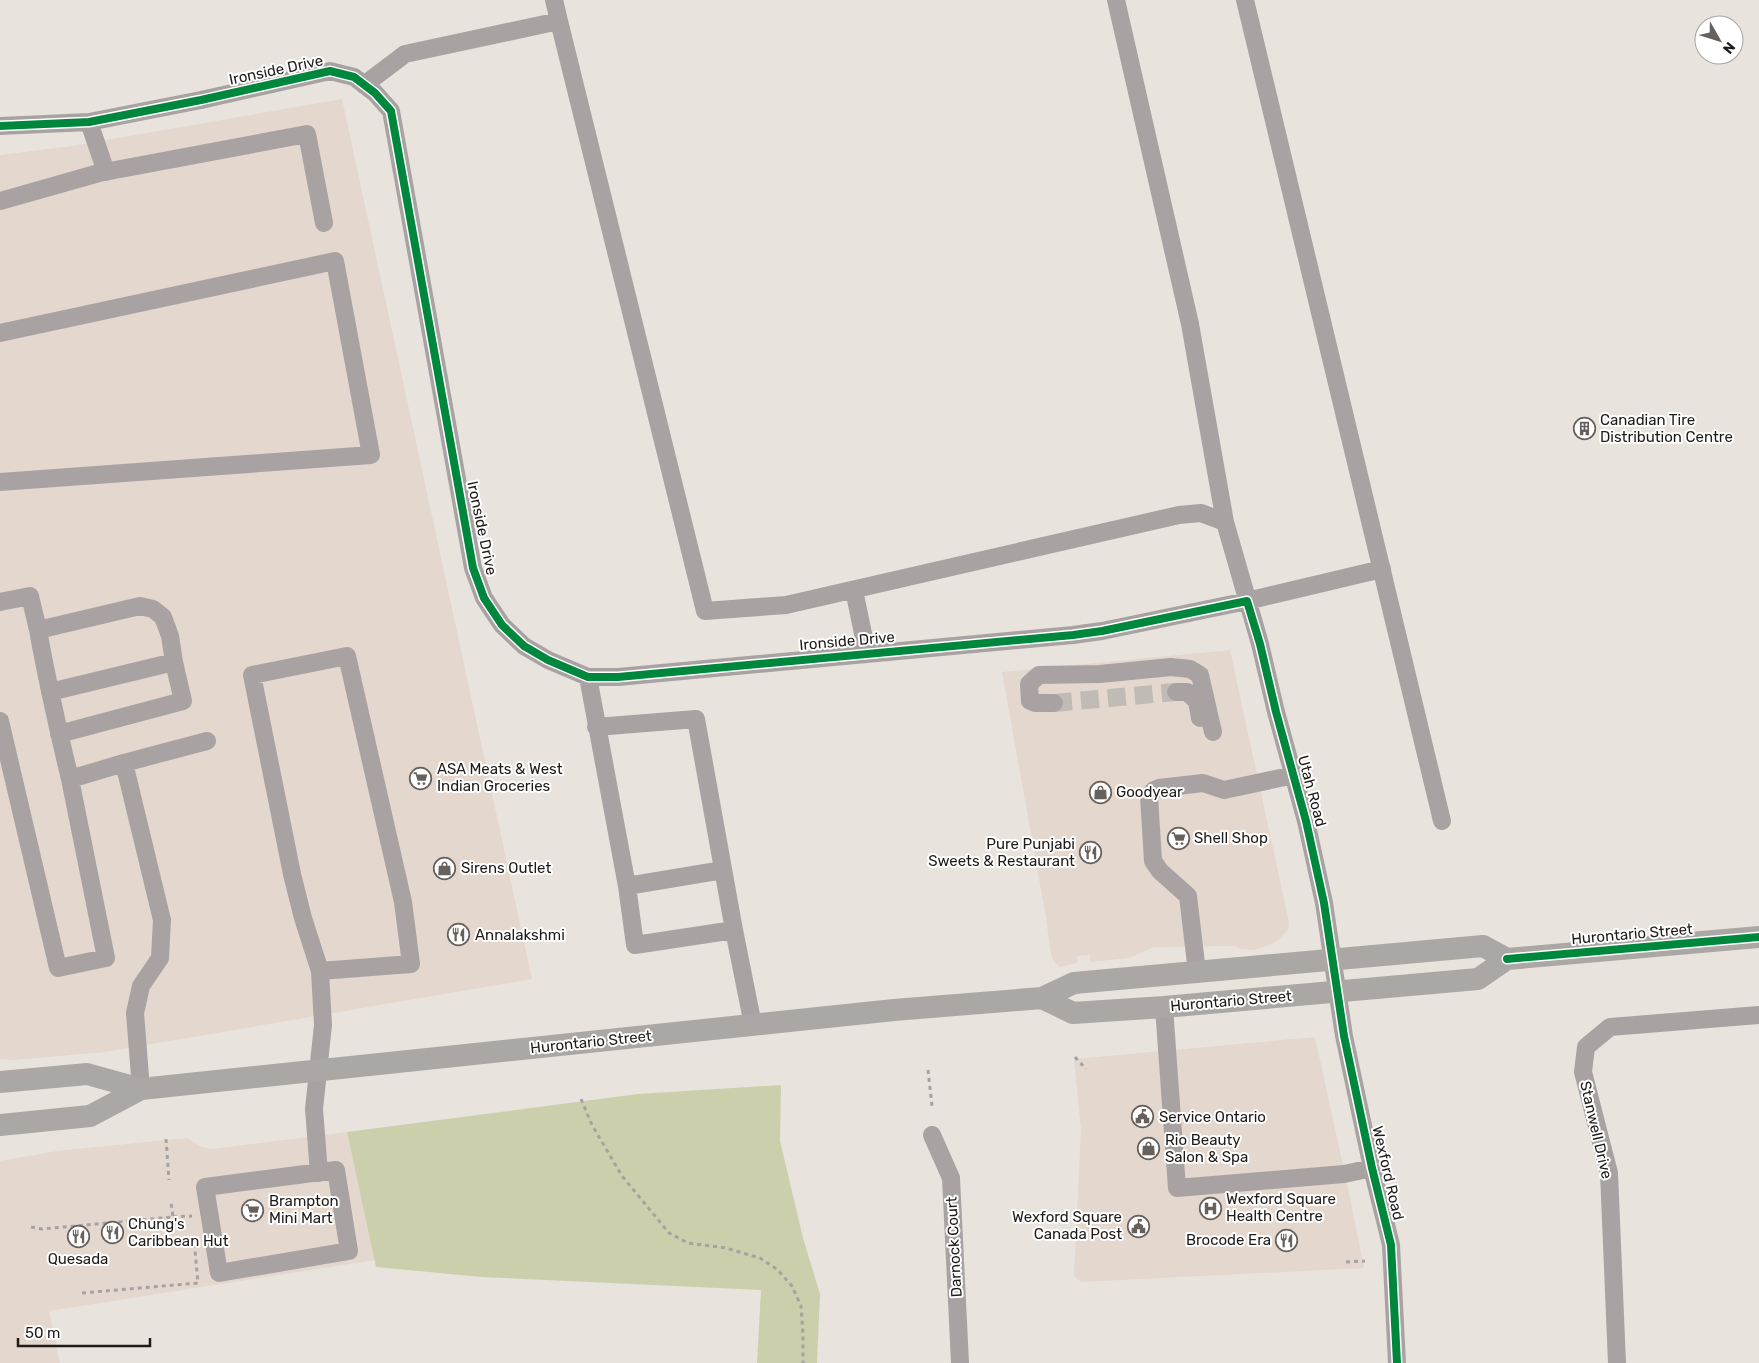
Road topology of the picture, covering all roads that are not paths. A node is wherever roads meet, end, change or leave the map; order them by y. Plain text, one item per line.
1 (554, 0) edge
2 (1116, 0) edge
3 (1245, 0) edge
4 (559, 20) junction
5 (364, 85) junction
6 (89, 122) junction
7 (0, 126) edge
8 (106, 172) junction
9 (0, 201) edge
10 (324, 223) dead end
11 (0, 333) edge
12 (0, 482) edge
13 (1225, 522) junction
14 (1382, 569) junction
15 (854, 590) junction
16 (1247, 601) junction
17 (0, 602) edge
18 (38, 630) junction
19 (867, 653) junction
20 (174, 662) junction
21 (588, 677) junction
22 (50, 692) junction
23 (1176, 692) tunnel mouth
24 (1054, 703) tunnel mouth
25 (0, 722) edge
26 (596, 727) junction
27 (59, 734) junction
28 (207, 740) dead end
29 (124, 763) junction
30 (1294, 775) junction
31 (70, 779) junction
32 (1442, 821) dead end
33 (723, 870) junction
34 (627, 886) junction
35 (734, 930) junction
36 (1759, 938) edge
37 (1507, 959) junction
38 (1333, 960) junction
39 (320, 971) junction
40 (1197, 972) junction
41 (1338, 991) junction
42 (1042, 998) junction
43 (1164, 1007) junction
44 (1759, 1015) edge
45 (753, 1025) junction
46 (318, 1070) junction
47 (0, 1082) edge
48 (141, 1090) junction
49 (0, 1125) edge
50 (932, 1135) dead end
51 (1372, 1168) junction
52 (319, 1173) junction
53 (960, 1363) edge
54 (1396, 1363) edge
55 (1617, 1363) edge

1 - 4 street
2 - 13 street, Utah Road
3 - 14 street
4 - 5 street
4 - 15 street
5 - 6 street, Ironside Drive
5 - 21 street, Ironside Drive
6 - 7 street, Ironside Drive
6 - 8 street
8 - 9 street
8 - 10 street
11 - 12 street
13 - 15 street
13 - 16 street, Utah Road
14 - 16 street, Ironside Drive
14 - 32 street
15 - 19 street
16 - 19 street, Ironside Drive
16 - 30 street, Utah Road
17 - 18 street
18 - 20 street
18 - 22 street
19 - 21 street, Ironside Drive
20 - 22 street
20 - 27 street
21 - 26 street
22 - 27 street
23 - 24 street
25 - 31 street
26 - 33 street
26 - 34 street
27 - 31 street
28 - 29 street
29 - 31 street
29 - 48 street
30 - 38 street, Utah Road
30 - 40 street
33 - 34 street
33 - 35 street
34 - 35 street
35 - 45 street
36 - 37 main road, Hurontario Street
37 - 38 main road, Hurontario Street
37 - 41 main road, Hurontario Street
38 - 40 main road, Hurontario Street
38 - 41 street, Utah Road
39 - 39 street
39 - 46 street
40 - 42 main road, Hurontario Street
41 - 43 main road, Hurontario Street
41 - 51 street, Wexford Road
42 - 43 main road, Hurontario Street
42 - 45 main road, Hurontario Street
43 - 51 street
44 - 55 street, Stanwell Drive
45 - 46 main road, Hurontario Street
46 - 48 main road, Hurontario Street
46 - 52 street
47 - 48 main road, Hurontario Street
48 - 49 main road, Hurontario Street
50 - 53 street, Darnock Court
51 - 54 street, Wexford Road
52 - 52 street

